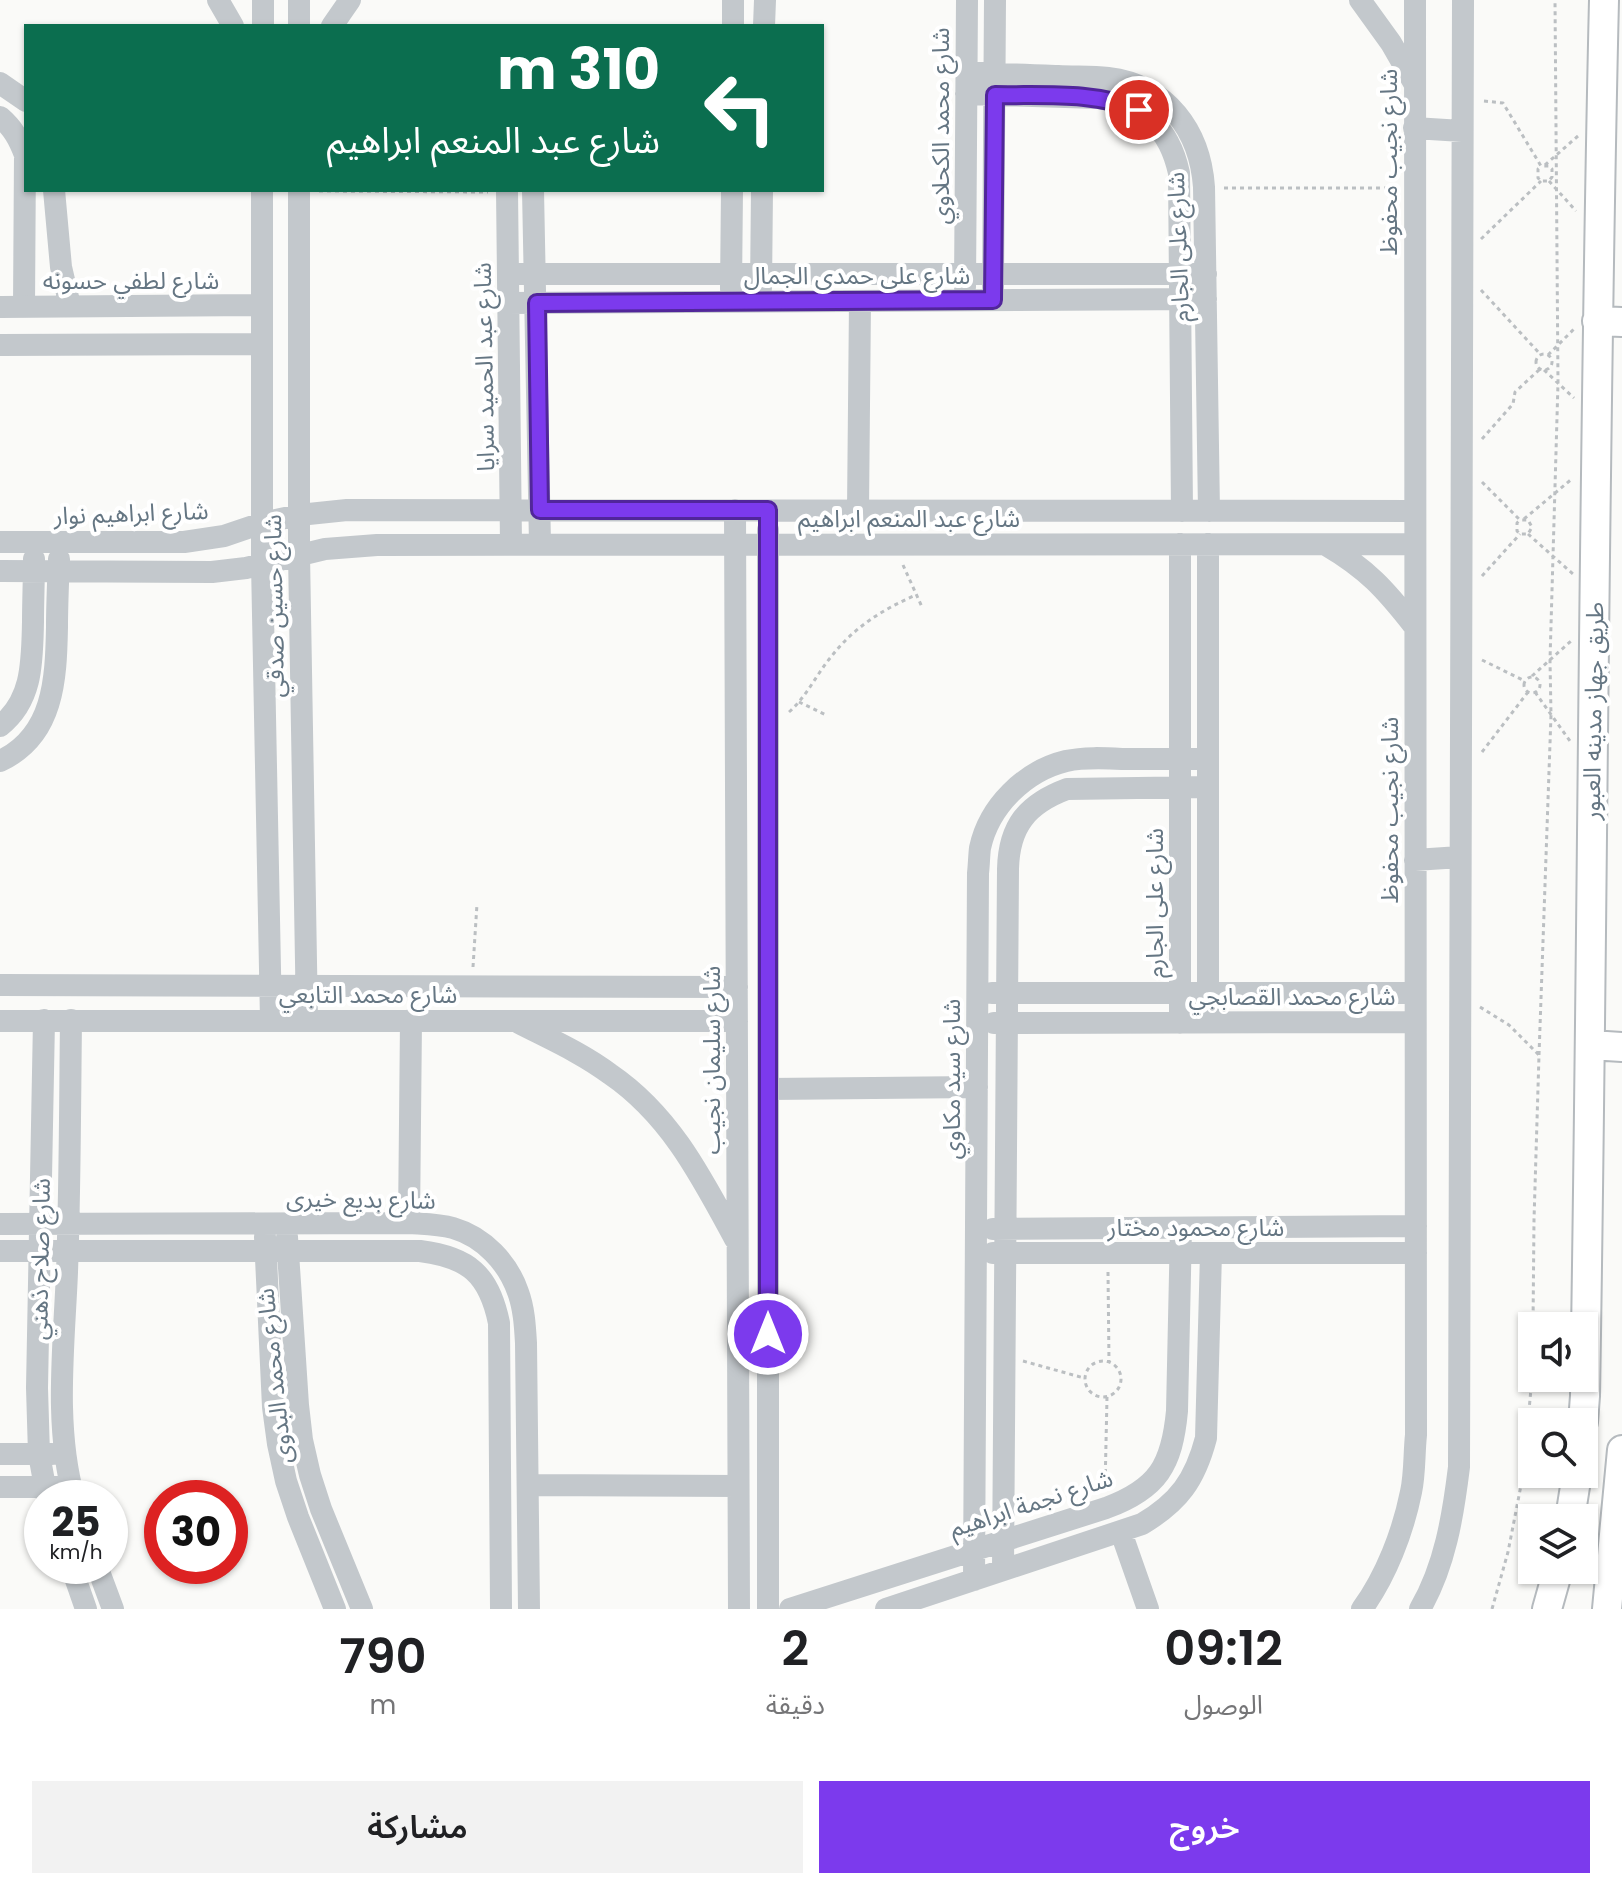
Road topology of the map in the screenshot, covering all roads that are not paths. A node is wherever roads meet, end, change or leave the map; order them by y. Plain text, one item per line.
1 (218, 0) edge
2 (263, 0) edge
3 (299, 0) edge
4 (350, 0) edge
5 (733, 0) edge
6 (765, 0) edge
7 (967, 0) edge
8 (995, 0) edge
9 (1360, 0) edge
10 (1415, 0) edge
11 (1463, 0) edge
12 (1604, 0) edge
13 (232, 24) edge
14 (263, 24) edge
15 (299, 24) edge
16 (333, 24) edge
17 (733, 24) edge
18 (764, 24) edge
19 (0, 83) edge
20 (966, 83) junction
21 (995, 84) junction
22 (1414, 84) junction
23 (24, 100) edge
24 (0, 117) edge
25 (1414, 128) junction
26 (1189, 131) junction
27 (1462, 131) junction
28 (1168, 141) junction
29 (24, 153) edge
30 (25, 192) edge
31 (54, 192) edge
32 (262, 192) edge
33 (299, 192) edge
34 (507, 192) edge
35 (533, 192) edge
36 (732, 192) edge
37 (762, 192) edge
38 (509, 274) junction
39 (536, 274) junction
40 (732, 274) junction
41 (761, 274) junction
42 (965, 274) junction
43 (993, 274) junction
44 (1179, 274) junction
45 (1206, 274) junction
46 (1180, 299) junction
47 (1206, 299) junction
48 (965, 300) junction
49 (993, 300) junction
50 (860, 301) junction
51 (731, 302) junction
52 (761, 302) junction
53 (509, 303) junction
54 (537, 303) junction
55 (262, 305) junction
56 (70, 306) junction
57 (0, 307) edge
58 (24, 307) junction
59 (1606, 316) edge
60 (262, 344) junction
61 (0, 345) edge
62 (511, 510) junction
63 (540, 510) junction
64 (735, 510) junction
65 (768, 510) junction
66 (858, 510) junction
67 (1182, 511) junction
68 (1209, 511) junction
69 (1414, 511) junction
70 (299, 515) junction
71 (262, 523) junction
72 (0, 542) edge
73 (34, 542) junction
74 (59, 542) junction
75 (511, 544) junction
76 (540, 544) junction
77 (735, 544) junction
78 (768, 544) junction
79 (1180, 544) junction
80 (1208, 544) junction
81 (1325, 544) junction
82 (1414, 544) junction
83 (299, 554) junction
84 (262, 564) junction
85 (0, 571) edge
86 (34, 572) junction
87 (58, 572) junction
88 (1414, 626) junction
89 (0, 726) edge
90 (1180, 759) junction
91 (1208, 759) junction
92 (0, 761) edge
93 (1180, 787) junction
94 (1208, 787) junction
95 (1460, 857) junction
96 (1415, 860) junction
97 (768, 967) junction
98 (737, 978) junction
99 (0, 985) edge
100 (307, 985) junction
101 (270, 986) junction
102 (977, 993) junction
103 (1007, 993) junction
104 (1180, 993) junction
105 (1208, 993) junction
106 (1415, 993) junction
107 (44, 1020) junction
108 (71, 1020) junction
109 (271, 1020) junction
110 (307, 1020) junction
111 (411, 1020) junction
112 (0, 1021) edge
113 (514, 1021) junction
114 (737, 1021) junction
115 (1208, 1022) junction
116 (1415, 1022) junction
117 (977, 1023) junction
118 (1007, 1023) junction
119 (1180, 1023) junction
120 (1591, 1045) junction
121 (1622, 1047) edge
122 (977, 1087) junction
123 (769, 1089) junction
124 (1006, 1175) junction
125 (976, 1176) junction
126 (409, 1223) junction
127 (0, 1224) edge
128 (41, 1224) junction
129 (68, 1224) junction
130 (275, 1224) junction
131 (1416, 1226) junction
132 (1181, 1228) junction
133 (976, 1229) junction
134 (1005, 1229) junction
135 (737, 1243) junction
136 (0, 1251) edge
137 (41, 1251) junction
138 (67, 1251) junction
139 (277, 1251) junction
140 (976, 1253) junction
141 (1005, 1253) junction
142 (1180, 1253) junction
143 (1211, 1253) junction
144 (1416, 1253) junction
145 (1005, 1309) junction
146 (975, 1310) junction
147 (1005, 1391) junction
148 (975, 1392) junction
149 (1584, 1408) edge
150 (1622, 1450) edge
151 (0, 1454) edge
152 (39, 1454) junction
153 (65, 1454) junction
154 (44, 1480) edge
155 (70, 1480) edge
156 (529, 1485) junction
157 (738, 1486) junction
158 (0, 1487) edge
159 (1620, 1487) edge
160 (24, 1490) edge
161 (1121, 1532) junction
162 (1004, 1540) junction
163 (974, 1550) junction
164 (1003, 1570) junction
165 (974, 1580) junction
166 (77, 1584) edge
167 (104, 1584) edge
168 (1554, 1584) edge
169 (86, 1609) edge
170 (113, 1609) edge
171 (335, 1609) edge
172 (362, 1609) edge
173 (501, 1609) edge
174 (529, 1609) edge
175 (739, 1609) edge
176 (768, 1609) edge
177 (790, 1609) edge
178 (886, 1609) edge
179 (1148, 1609) edge
180 (1362, 1609) edge
181 (1420, 1609) edge
182 (1547, 1609) edge
183 (1607, 1609) edge

1 - 13 street
2 - 14 street
3 - 15 street
4 - 16 street
5 - 17 street
6 - 18 street
7 - 20 street, شارع محمد الكحلاوي
8 - 21 street
9 - 22 street
10 - 22 street, شارع نجيب محفوظ
11 - 27 street
12 - 59 main road, طريق جهاز مدينه العبور
19 - 23 street
20 - 21 street, شارع على الجارم
20 - 42 street, شارع محمد الكحلاوي
21 - 26 street, شارع على الجارم
21 - 28 street, شارع على الجارم
21 - 43 street
22 - 25 street, شارع نجيب محفوظ
24 - 29 street
25 - 27 street
25 - 69 street, شارع نجيب محفوظ
26 - 28 street
26 - 45 street, شارع على الجارم
27 - 95 street
28 - 44 street, شارع على الجارم
30 - 58 street
31 - 56 street
32 - 55 street, شارع حسين صدقي
33 - 70 street, شارع حسين صدقي
34 - 38 street, شارع عبد الحميد سرايا
35 - 39 street
36 - 40 street
37 - 41 street
38 - 39 street, شارع على حمدى الجمال
38 - 53 street, شارع عبد الحميد سرايا
39 - 40 street, شارع على حمدى الجمال
39 - 54 street
40 - 41 street, شارع على حمدى الجمال
40 - 51 street
41 - 42 street, شارع على حمدى الجمال
41 - 52 street
42 - 43 street, شارع على حمدى الجمال
42 - 48 street, شارع محمد الكحلاوي
43 - 44 street, شارع على حمدى الجمال
43 - 49 street
44 - 45 street, شارع على حمدى الجمال
44 - 46 street, شارع على الجارم
45 - 47 street, شارع على الجارم
46 - 47 street, شارع على حمدى الجمال
46 - 49 street, شارع على حمدى الجمال
46 - 67 street, شارع على الجارم
47 - 68 street, شارع على الجارم
48 - 49 street, شارع على حمدى الجمال
48 - 50 street, شارع على حمدى الجمال
50 - 52 street, شارع على حمدى الجمال
50 - 66 street
51 - 52 street, شارع على حمدى الجمال
51 - 54 street, شارع على حمدى الجمال
53 - 54 street, شارع على حمدى الجمال
53 - 62 street, شارع عبد الحميد سرايا
54 - 63 street
55 - 56 street, شارع لطفي حسونه
55 - 60 street, شارع حسين صدقي
56 - 58 street, شارع لطفي حسونه
57 - 58 street, شارع لطفي حسونه
59 - 120 main road, طريق جهاز مدينه العبور
60 - 61 street
60 - 71 street, شارع حسين صدقي
62 - 63 street, شارع عبد المنعم ابراهيم
62 - 70 street, شارع عبد المنعم ابراهيم
62 - 75 street, شارع عبد الحميد سرايا
63 - 64 street, شارع عبد المنعم ابراهيم
63 - 76 street
64 - 65 street, شارع عبد المنعم ابراهيم
64 - 77 street, شارع سليمان نجيب
65 - 66 street, شارع عبد المنعم ابراهيم
65 - 78 street
66 - 67 street, شارع عبد المنعم ابراهيم
67 - 68 street, شارع عبد المنعم ابراهيم
68 - 69 street, شارع عبد المنعم ابراهيم
69 - 82 street, شارع نجيب محفوظ
70 - 71 street, شارع عبد المنعم ابراهيم
70 - 83 street, شارع حسين صدقي
71 - 74 street, شارع ابراهيم نوار
71 - 84 street, شارع حسين صدقي
72 - 73 street, شارع ابراهيم نوار
73 - 74 street, شارع ابراهيم نوار
73 - 86 street
74 - 87 street
75 - 76 street, شارع عبد المنعم ابراهيم
75 - 83 street, شارع عبد المنعم ابراهيم
76 - 77 street, شارع عبد المنعم ابراهيم
77 - 78 street, شارع عبد المنعم ابراهيم
77 - 98 street, شارع سليمان نجيب
78 - 79 street, شارع عبد المنعم ابراهيم
78 - 97 street
79 - 80 street, شارع عبد المنعم ابراهيم
79 - 90 street, شارع على الجارم
80 - 81 street, شارع عبد المنعم ابراهيم
80 - 91 street
81 - 82 street, شارع عبد المنعم ابراهيم
81 - 88 street
82 - 88 street, شارع نجيب محفوظ
83 - 84 street, شارع عبد المنعم ابراهيم
83 - 100 street, شارع حسين صدقي
84 - 87 street
84 - 101 street, شارع حسين صدقي
85 - 86 street
86 - 87 street
86 - 89 street
87 - 92 street
88 - 96 street, شارع نجيب محفوظ
90 - 91 street, شارع سيد مكاوي
90 - 93 street, شارع على الجارم
90 - 102 street, شارع سيد مكاوي
91 - 94 street
93 - 94 street
93 - 103 street
93 - 104 street, شارع على الجارم
94 - 105 street
95 - 96 street
95 - 181 street
96 - 106 street, شارع نجيب محفوظ
97 - 98 street, شارع محمد التابعي
97 - 123 street
98 - 100 street, شارع محمد التابعي
98 - 114 street, شارع سليمان نجيب
99 - 101 street, شارع محمد التابعي
100 - 101 street, شارع محمد التابعي
100 - 110 street, شارع حسين صدقي
101 - 109 street, شارع حسين صدقي
102 - 103 street, شارع محمد القصابجي
102 - 117 street, شارع سيد مكاوي
103 - 104 street, شارع محمد القصابجي
103 - 118 street
104 - 105 street, شارع محمد القصابجي
104 - 119 street, شارع على الجارم
105 - 106 street, شارع محمد القصابجي
105 - 115 street
106 - 116 street, شارع نجيب محفوظ
107 - 108 street, شارع محمد التابعي
107 - 112 street, شارع محمد التابعي
107 - 128 street, شارع صلاح ذهني
108 - 109 street, شارع محمد التابعي
108 - 129 street, شارع صلاح ذهني
109 - 110 street, شارع محمد التابعي
110 - 111 street, شارع محمد التابعي
111 - 113 street, شارع محمد التابعي
111 - 126 street
113 - 114 street, شارع محمد التابعي
113 - 135 street
114 - 135 street, شارع سليمان نجيب
115 - 116 street, شارع محمد القصابجي
115 - 119 street, شارع محمد القصابجي
116 - 131 street, شارع نجيب محفوظ
117 - 118 street, شارع محمد القصابجي
117 - 122 street, شارع سيد مكاوي
118 - 119 street, شارع محمد القصابجي
118 - 124 street
120 - 121 main road
120 - 149 main road, طريق جهاز مدينه العبور
122 - 123 street
122 - 125 street, شارع سيد مكاوي
123 - 176 street
124 - 125 street
124 - 134 street
125 - 133 street, شارع سيد مكاوي
126 - 130 street, شارع بديع خيرى
126 - 156 street, شارع بديع خيرى
127 - 128 street, شارع بديع خيرى
128 - 129 street, شارع بديع خيرى
128 - 137 street, شارع صلاح ذهني
129 - 130 street, شارع بديع خيرى
129 - 138 street, شارع صلاح ذهني
130 - 139 street, شارع محمد البدوى
131 - 132 street, شارع محمود مختار
131 - 144 street, شارع نجيب محفوظ
132 - 134 street, شارع محمود مختار
132 - 142 street, شارع نجمة ابراهيم
133 - 134 street, شارع محمود مختار
133 - 140 street, شارع سيد مكاوي
134 - 141 street
135 - 157 street, شارع سليمان نجيب
136 - 137 street
137 - 138 street
137 - 152 street, شارع صلاح ذهني
138 - 139 street
138 - 153 street, شارع صلاح ذهني
139 - 171 street, شارع محمد البدوى
139 - 172 street, شارع محمد البدوى
139 - 173 street
140 - 141 street, شارع محمود مختار
140 - 146 street, شارع سيد مكاوي
141 - 142 street, شارع محمود مختار
141 - 145 street
142 - 143 street, شارع محمود مختار
142 - 162 street, شارع نجمة ابراهيم
143 - 144 street, شارع محمود مختار
143 - 161 street
144 - 180 street, شارع نجيب محفوظ
145 - 146 street
145 - 147 street
146 - 148 street, شارع سيد مكاوي
147 - 148 street
147 - 162 street
148 - 163 street, شارع سيد مكاوي
150 - 159 main road
151 - 152 street
152 - 153 street
152 - 154 street, شارع صلاح ذهني
153 - 155 street, شارع صلاح ذهني
156 - 157 street
156 - 174 street, شارع بديع خيرى
157 - 175 street, شارع سليمان نجيب
158 - 160 street
159 - 183 main road
161 - 164 street
161 - 179 street
162 - 163 street, شارع نجمة ابراهيم
162 - 164 street
163 - 165 street, شارع سيد مكاوي
163 - 177 street, شارع نجمة ابراهيم
164 - 165 street
165 - 178 street
166 - 169 street
167 - 170 street
168 - 182 main road

